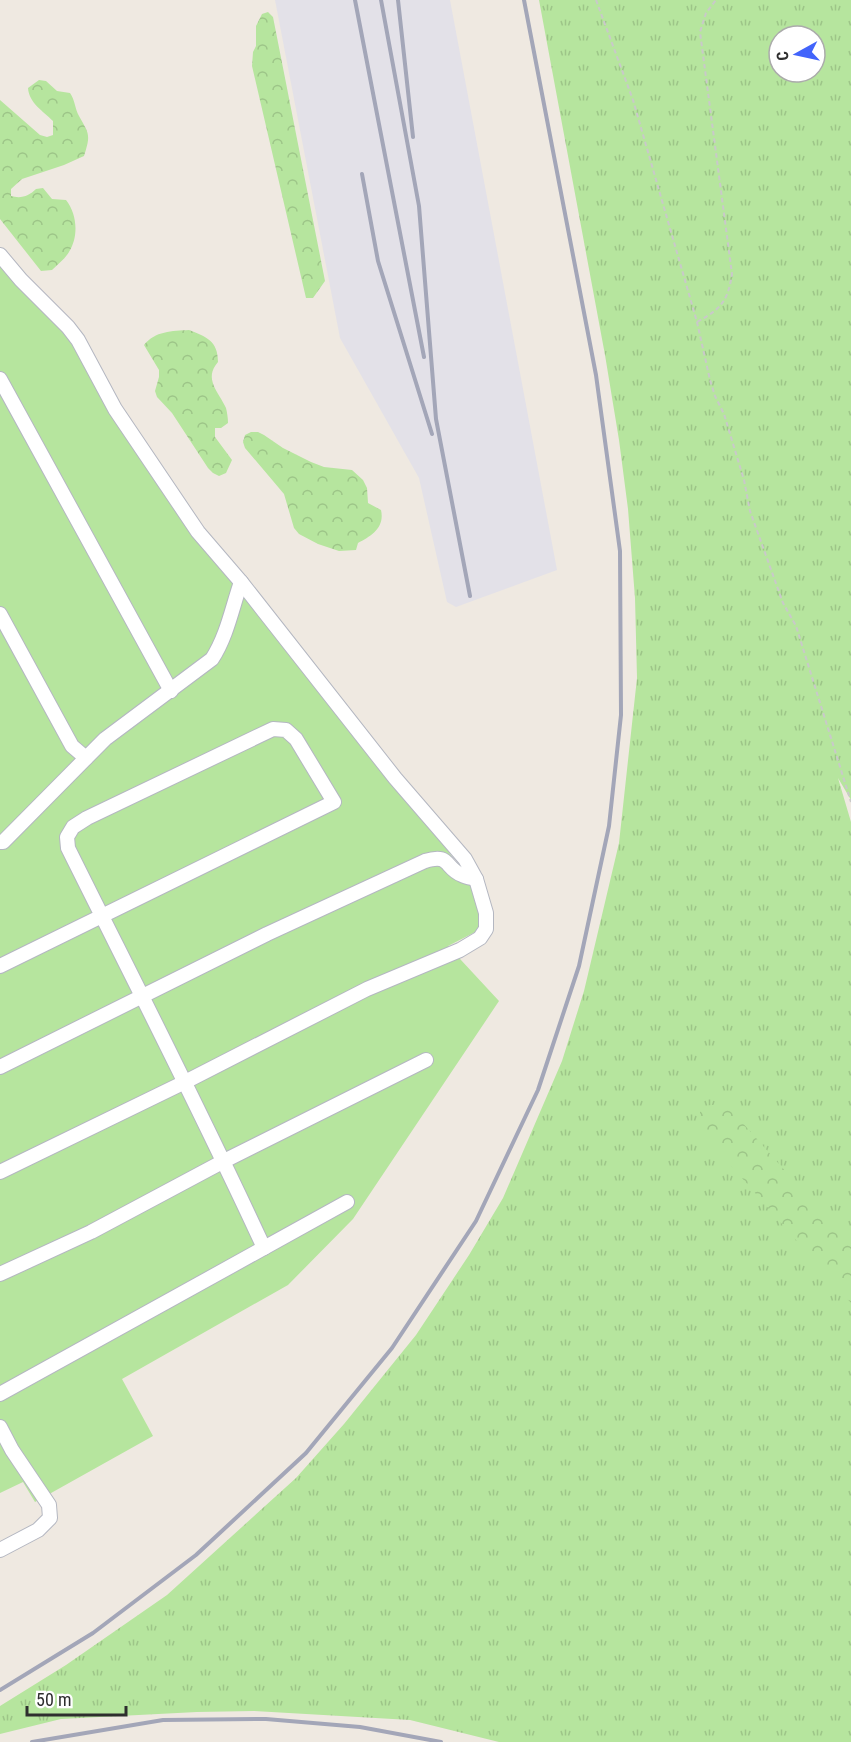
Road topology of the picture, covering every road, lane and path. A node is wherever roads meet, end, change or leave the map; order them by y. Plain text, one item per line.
1 (596, 0) edge
2 (716, 0) edge
3 (0, 255) edge
4 (697, 322) junction
5 (0, 379) edge
6 (241, 582) junction
7 (0, 614) edge
8 (171, 692) junction
9 (86, 759) junction
10 (851, 802) edge
11 (0, 842) edge
12 (476, 879) junction
13 (101, 916) junction
14 (0, 966) edge
15 (142, 995) junction
16 (426, 1060) dead end
17 (0, 1067) edge
18 (185, 1082) junction
19 (224, 1161) junction
20 (0, 1172) edge
21 (347, 1202) dead end
22 (264, 1248) junction
23 (0, 1274) edge
24 (0, 1394) edge
25 (0, 1427) edge
26 (0, 1550) edge

1 - 4 path
2 - 4 path
3 - 6 lane
4 - 10 path
5 - 8 lane
6 - 8 lane
6 - 12 lane
7 - 9 lane
8 - 9 lane
9 - 11 lane
12 - 15 lane
12 - 18 lane
13 - 13 lane
13 - 14 lane
13 - 15 lane
15 - 17 lane
15 - 18 lane
16 - 19 lane
18 - 19 lane
18 - 20 lane
19 - 22 lane
19 - 23 lane
21 - 22 lane
22 - 24 lane
25 - 26 lane

